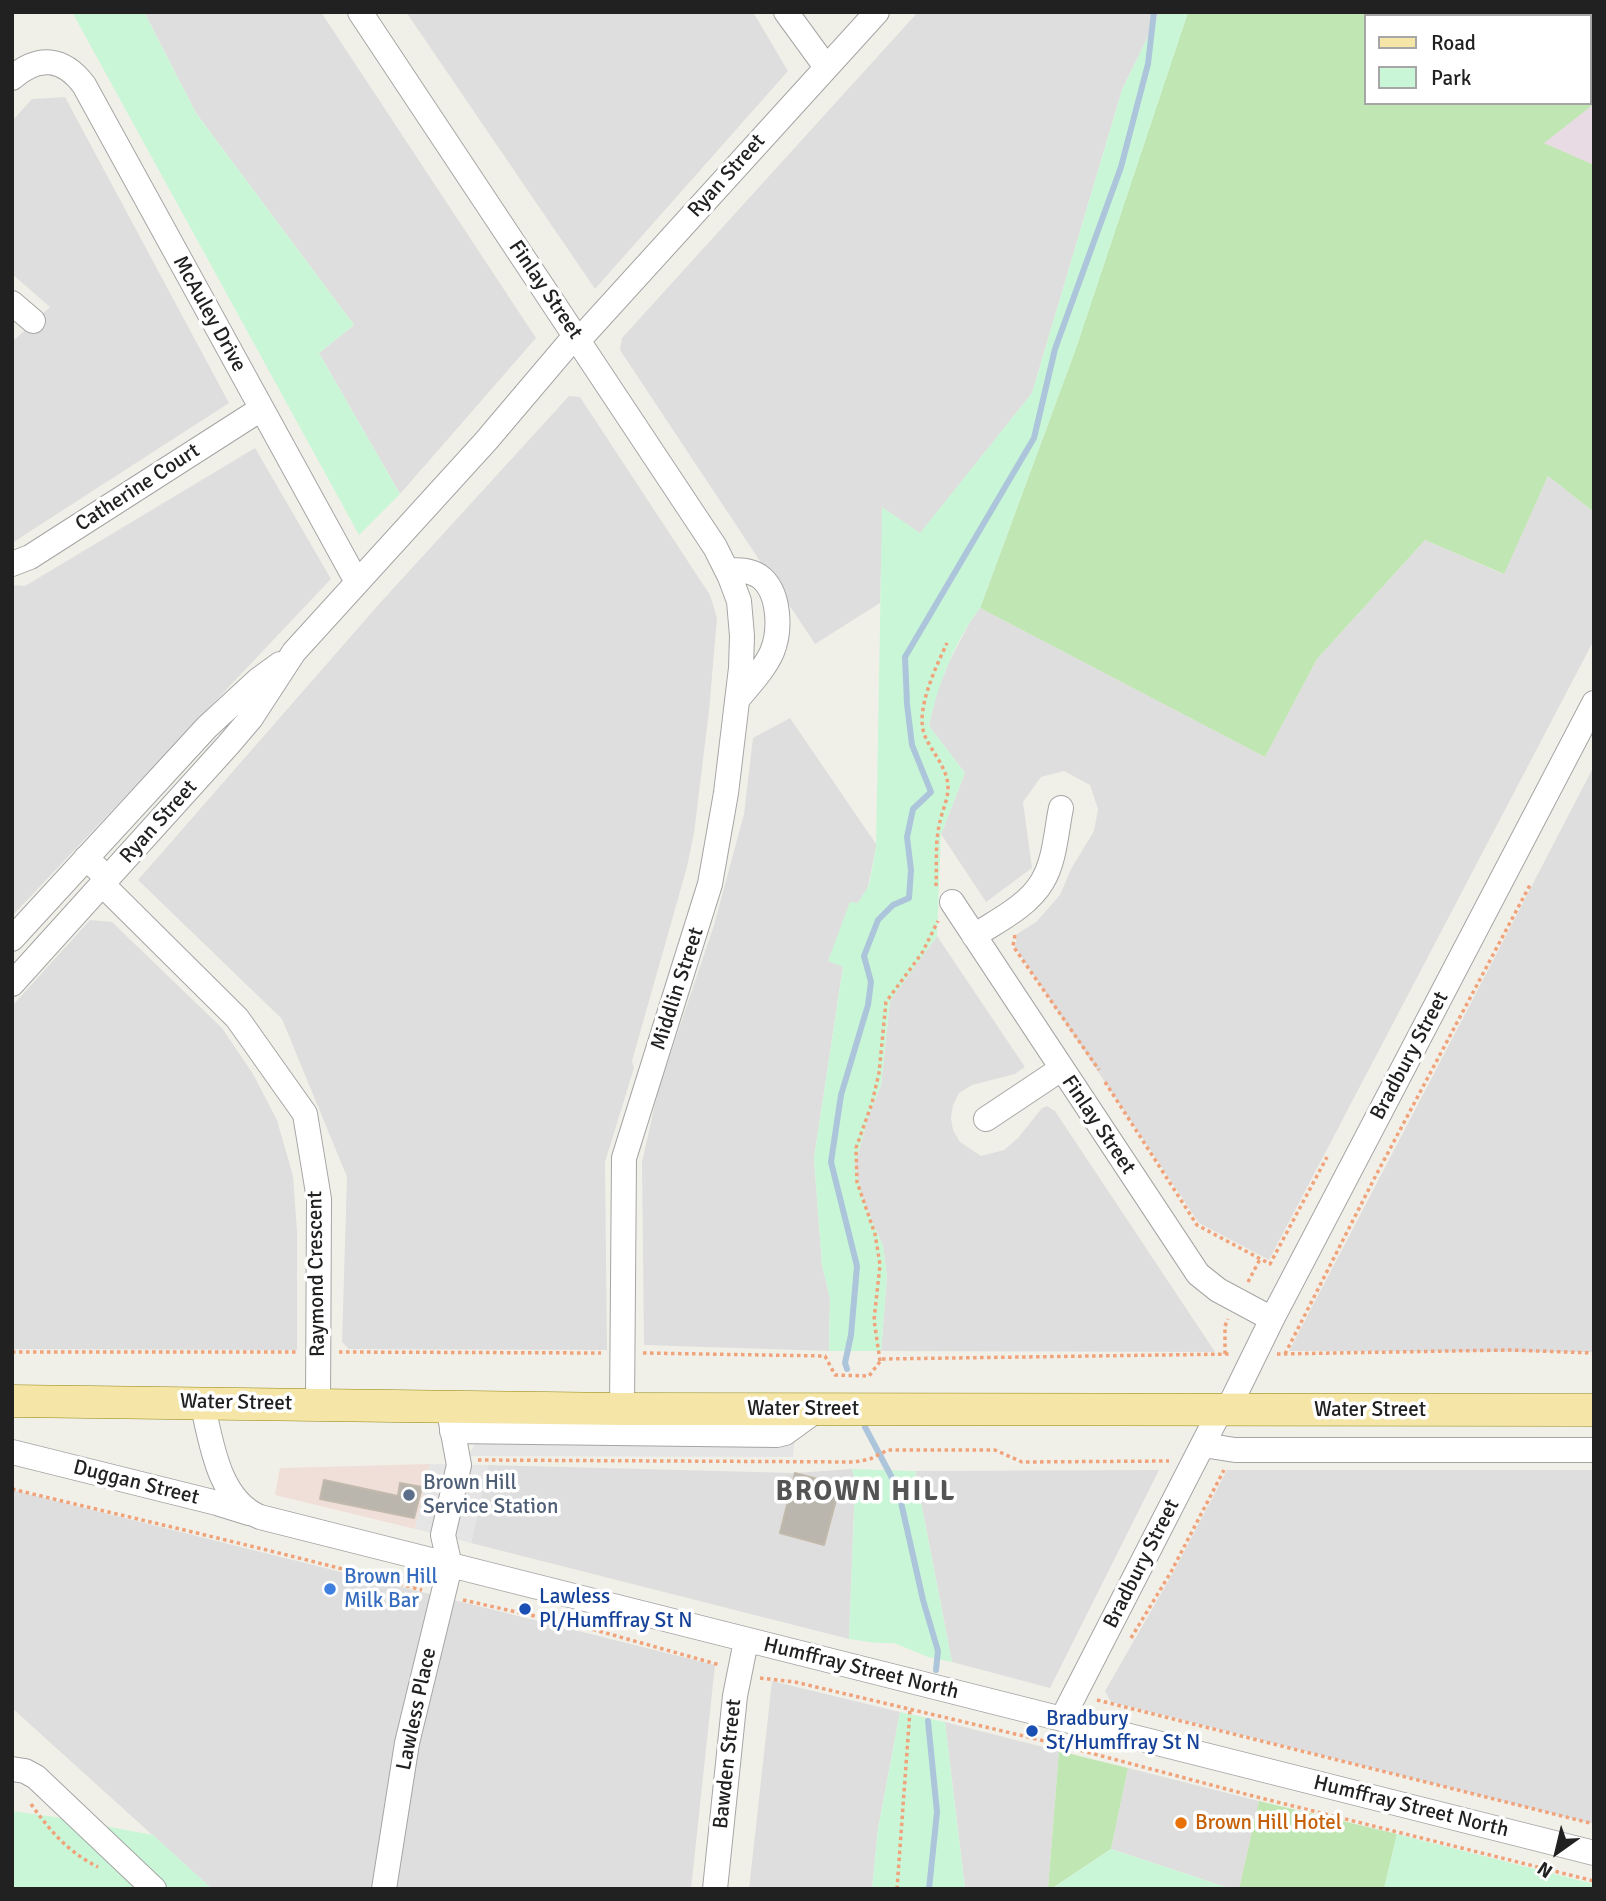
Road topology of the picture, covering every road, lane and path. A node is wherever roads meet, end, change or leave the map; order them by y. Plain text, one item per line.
1 (360, 12) edge
2 (786, 12) edge
3 (877, 12) edge
4 (826, 67) junction
5 (12, 78) edge
6 (576, 339) junction
7 (261, 410) junction
8 (12, 564) edge
9 (727, 570) junction
10 (357, 582) junction
11 (947, 643) dead end
12 (294, 652) junction
13 (737, 700) junction
14 (1594, 703) edge
15 (219, 715) junction
16 (241, 730) junction
17 (1061, 808) dead end
18 (86, 858) junction
19 (103, 885) junction
20 (1530, 885) dead end
21 (942, 902) junction
22 (1008, 914) junction
23 (937, 923) junction
24 (974, 936) junction
25 (12, 939) edge
26 (12, 984) edge
27 (1060, 1069) junction
28 (1099, 1070) dead end
29 (1105, 1082) dead end
30 (986, 1119) dead end
31 (1327, 1157) dead end
32 (1272, 1319) junction
33 (12, 1352) edge
34 (318, 1352) junction
35 (623, 1353) junction
36 (1594, 1353) edge
37 (1255, 1354) junction
38 (1285, 1354) junction
39 (880, 1361) junction
40 (12, 1401) edge
41 (202, 1402) junction
42 (318, 1405) junction
43 (622, 1409) junction
44 (818, 1409) junction
45 (1224, 1409) junction
46 (1528, 1410) junction
47 (1594, 1410) edge
48 (450, 1419) junction
49 (1529, 1450) junction
50 (1594, 1450) edge
51 (12, 1452) edge
52 (1199, 1454) junction
53 (457, 1460) junction
54 (12, 1489) edge
55 (260, 1517) junction
56 (450, 1566) junction
57 (443, 1595) junction
58 (746, 1641) junction
59 (1128, 1641) dead end
60 (739, 1674) junction
61 (1102, 1691) dead end
62 (910, 1710) junction
63 (1062, 1719) junction
64 (12, 1769) edge
65 (1594, 1824) edge
66 (1594, 1853) edge
67 (1594, 1881) edge
68 (154, 1889) edge
69 (384, 1889) edge
70 (715, 1889) edge
71 (897, 1889) edge

1 - 6 street, Finlay Street
2 - 4 street
3 - 4 street, Ryan Street
4 - 6 street, Ryan Street
5 - 7 street, McAuley Drive
6 - 9 street, Finlay Street
6 - 10 street, Ryan Street
7 - 8 street, Catherine Court
7 - 10 street, McAuley Drive
9 - 13 street, Middlin Street
9 - 13 street
10 - 12 street, Ryan Street
11 - 21 path
12 - 15 street, Ryan Street
12 - 16 street, Ryan Street
13 - 35 street, Middlin Street
14 - 32 street, Bradbury Street
15 - 16 street
15 - 18 street, Ryan Street
16 - 19 street, Ryan Street
17 - 22 street
18 - 19 street, Raymond Crescent
18 - 25 street, Ryan Street
19 - 26 street, Ryan Street
19 - 34 street, Raymond Crescent
20 - 38 path
21 - 23 path
21 - 23 path
21 - 24 street, Finlay Street
22 - 24 street
22 - 28 path
23 - 39 path
24 - 27 street, Finlay Street
27 - 30 street
27 - 32 street, Finlay Street
29 - 31 path
32 - 37 street, Bradbury Street
33 - 34 path
34 - 35 path
34 - 42 street, Raymond Crescent
35 - 39 path
35 - 43 street, Middlin Street
36 - 38 path
37 - 38 path
37 - 39 path
37 - 45 street, Bradbury Street
40 - 41 main road, Water Street
41 - 42 main road, Water Street
41 - 55 street, Humffray Street North
42 - 48 main road, Water Street
43 - 44 main road, Water Street
43 - 48 main road, Water Street
44 - 45 main road, Water Street
44 - 48 street
45 - 46 main road, Water Street
45 - 52 street, Bradbury Street
46 - 47 main road, Water Street
46 - 49 street
48 - 53 street, Lawless Place
49 - 50 street, Water Street
49 - 52 street, Water Street
51 - 55 street, Duggan Street
52 - 53 path
52 - 59 path
52 - 63 street, Bradbury Street
53 - 56 street, Lawless Place
54 - 57 path
55 - 56 street, Humffray Street North
56 - 57 street, Lawless Place
56 - 58 street, Humffray Street North
57 - 60 path
57 - 69 street, Lawless Place
58 - 60 street, Bawden Street
58 - 63 street, Humffray Street North
60 - 62 path
60 - 70 street, Bawden Street
61 - 65 path
62 - 67 path
62 - 71 path
63 - 66 street, Humffray Street North
64 - 68 street

